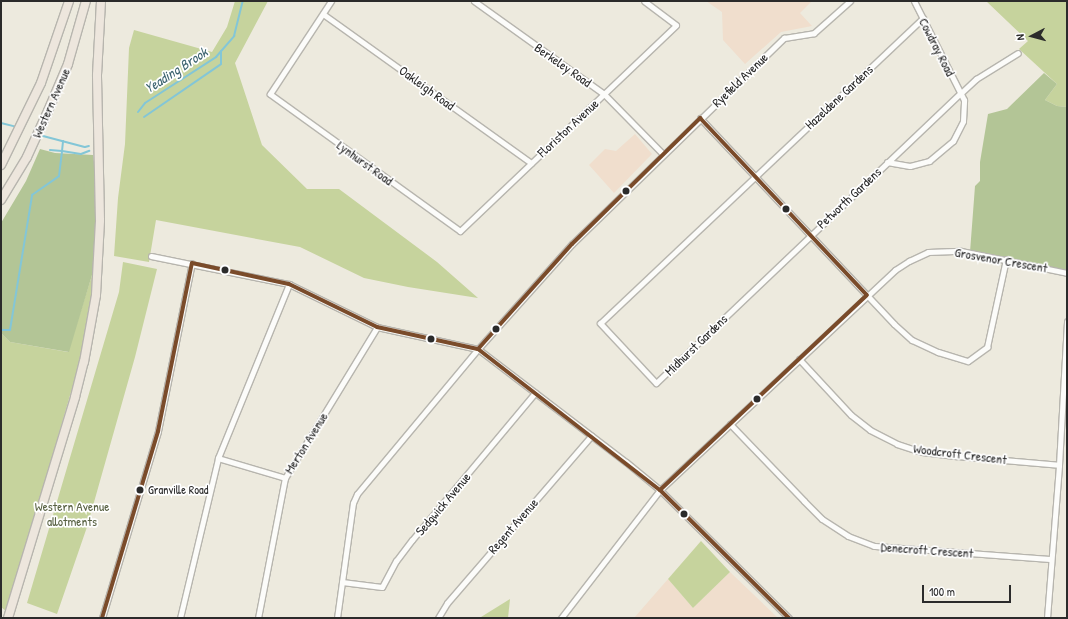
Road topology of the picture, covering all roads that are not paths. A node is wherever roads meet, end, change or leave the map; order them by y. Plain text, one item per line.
1 (69, 1) edge
2 (86, 1) edge
3 (101, 1) edge
4 (331, 1) edge
5 (474, 1) edge
6 (644, 1) edge
7 (850, 1) edge
8 (914, 1) edge
9 (323, 14) junction
10 (923, 18) junction
11 (1018, 53) dead end
12 (961, 93) junction
13 (604, 94) junction
14 (700, 118) junction
15 (663, 154) junction
16 (887, 162) junction
17 (531, 163) junction
18 (1, 165) edge
19 (756, 176) junction
20 (1, 200) edge
21 (460, 231) joint
22 (811, 234) junction
23 (151, 256) dead end
24 (1006, 259) junction
25 (192, 263) junction
26 (1067, 273) edge
27 (289, 284) junction
28 (867, 295) junction
29 (1067, 321) edge
30 (377, 328) junction
31 (478, 349) junction
32 (799, 359) junction
33 (535, 393) junction
34 (730, 424) junction
35 (591, 436) junction
36 (218, 458) junction
37 (1059, 465) junction
38 (284, 478) junction
39 (660, 490) junction
40 (1051, 559) junction
41 (342, 582) junction
42 (8, 618) edge
43 (102, 618) edge
44 (180, 618) edge
45 (258, 618) edge
46 (337, 618) edge
47 (438, 618) edge
48 (561, 618) edge
49 (790, 618) edge
50 (1047, 618) edge

1 - 18 highway, Western Avenue
2 - 20 highway, Western Avenue
3 - 42 highway
4 - 9 street
5 - 13 street, Berkeley Road
6 - 13 street, Floriston Avenue
7 - 14 street, Ryefield Avenue
8 - 10 street, Cowdray Road
9 - 17 street, Oakleigh Road
9 - 21 street, Lynhurst Road
10 - 12 street, Cowdray Road
10 - 19 street, Hazeldene Gardens
11 - 12 street, Petworth Gardens
12 - 16 street, Petworth Gardens
12 - 16 street, Petworth Gardens
13 - 15 street, Berkeley Road
13 - 17 street, Floriston Avenue
14 - 15 street, Ryefield Avenue
14 - 19 street
15 - 31 street, Ryefield Avenue
16 - 22 street, Petworth Gardens
17 - 21 street, Floriston Avenue
19 - 22 street
19 - 22 street, Midhurst Gardens
22 - 28 street
23 - 25 street
24 - 26 street, Grosvenor Crescent
24 - 28 street, Grosvenor Crescent
24 - 28 street
25 - 27 street
25 - 43 street
27 - 30 street
27 - 36 street
28 - 32 street, Grosvenor Crescent
29 - 37 street
30 - 31 street
30 - 38 street, Merton Avenue
31 - 33 street
31 - 41 street, Ryefield Avenue
32 - 34 street, Grosvenor Crescent
32 - 37 street, Woodcroft Crescent
33 - 35 street
33 - 41 street, Sedgwick Avenue
34 - 39 street, Grosvenor Crescent
34 - 40 street, Denecroft Crescent
35 - 39 street
35 - 47 street, Regent Avenue
36 - 38 street
36 - 44 street
37 - 40 street
38 - 45 street, Merton Avenue
39 - 48 street, Grosvenor Crescent
39 - 49 street
40 - 50 street
41 - 46 street, Ryefield Avenue

